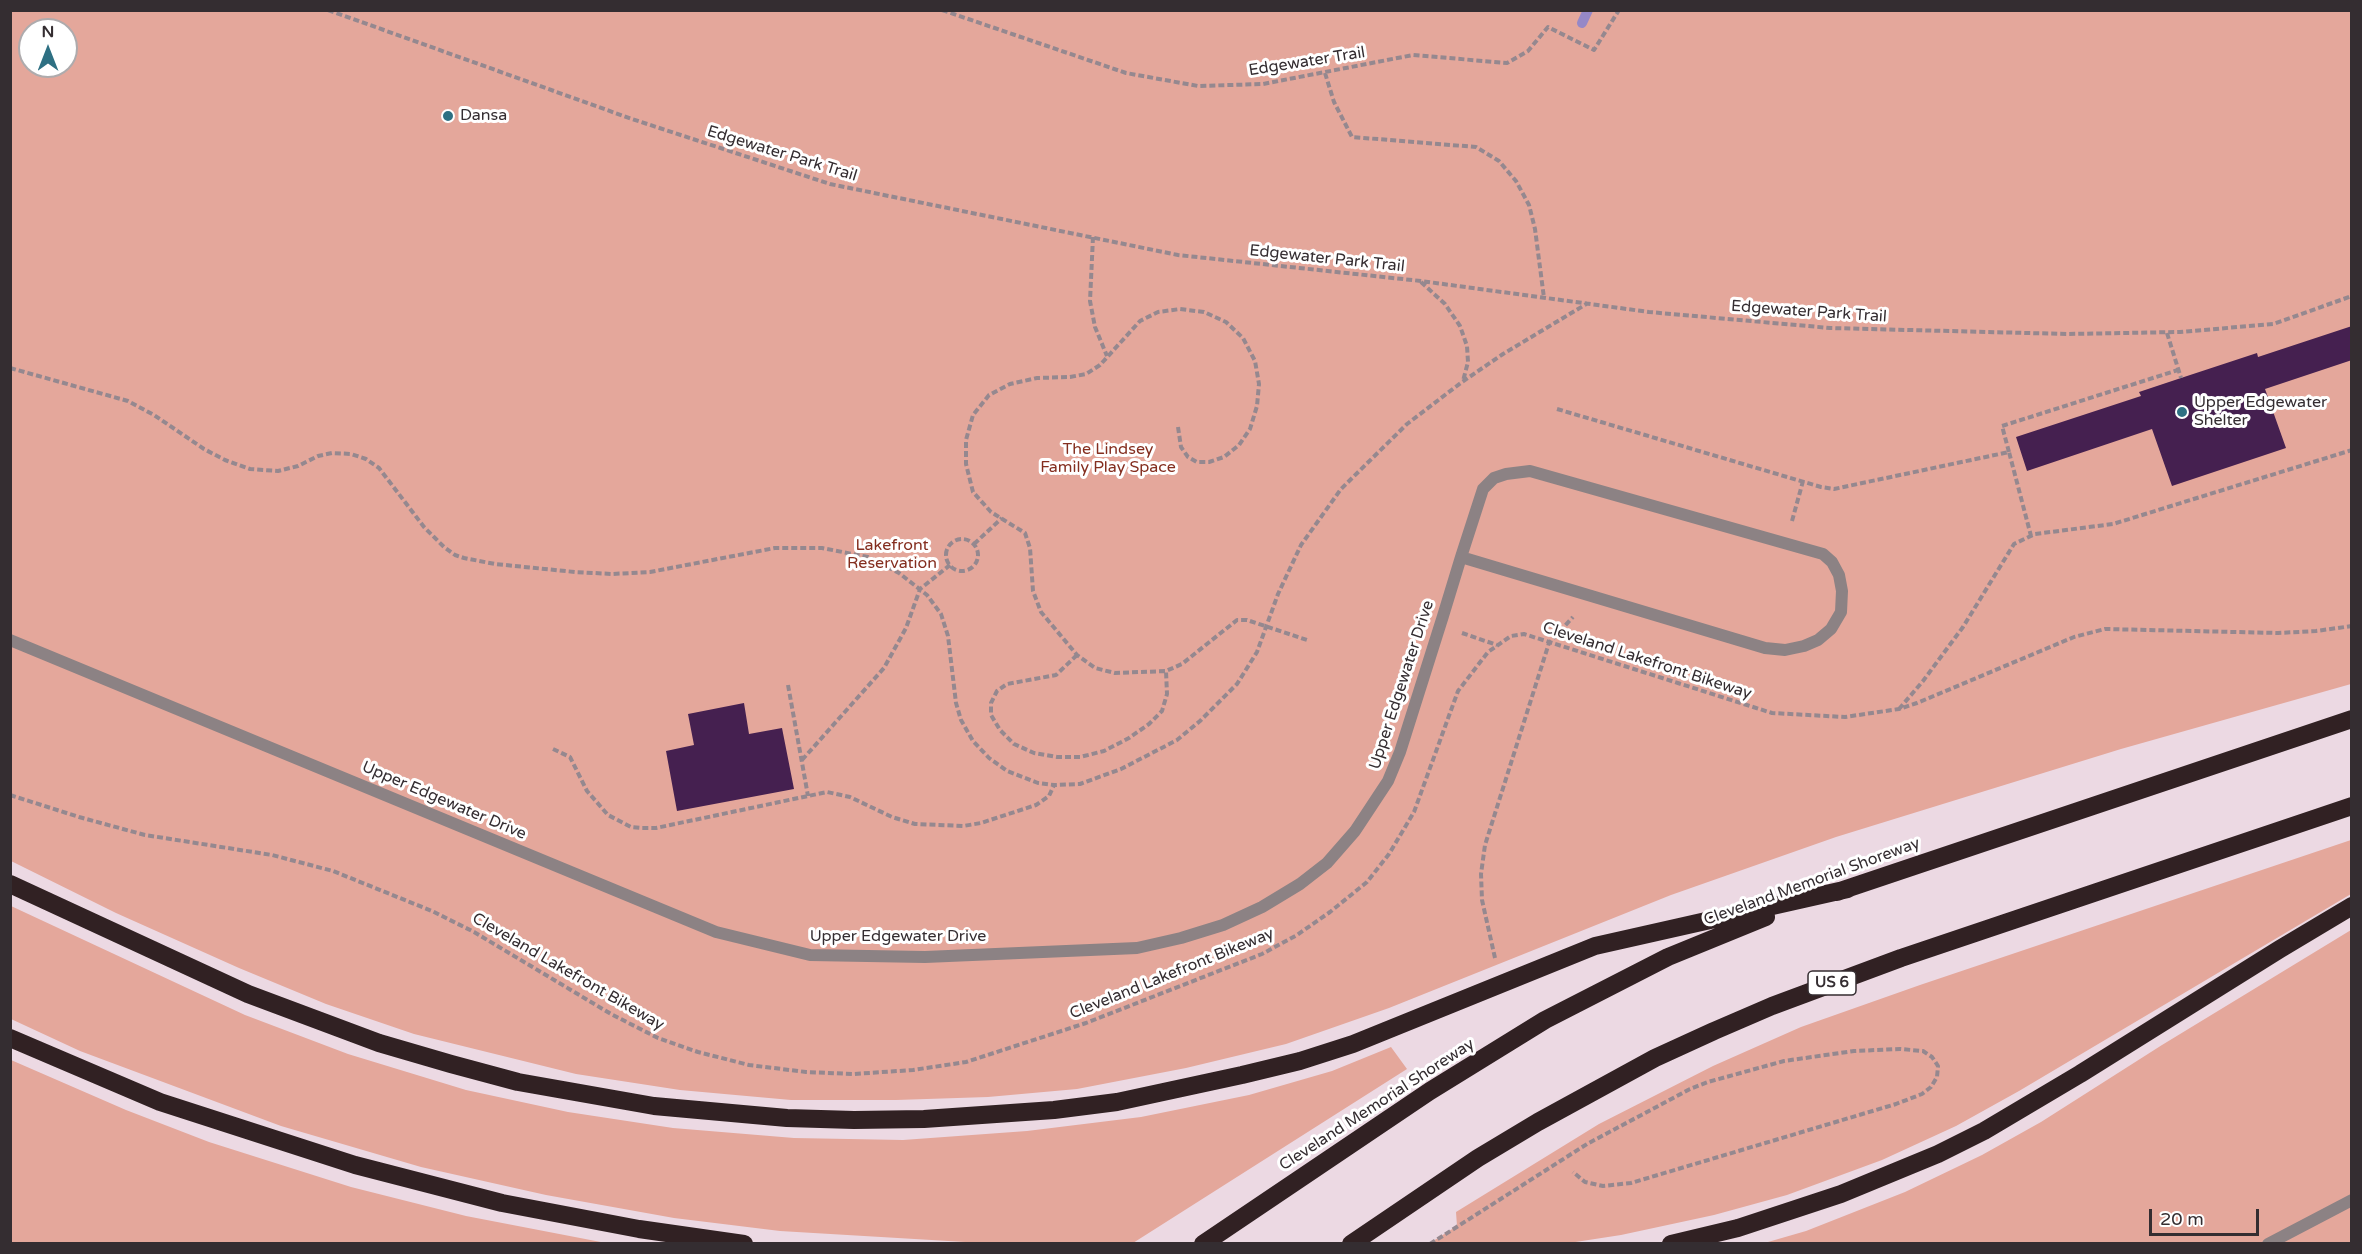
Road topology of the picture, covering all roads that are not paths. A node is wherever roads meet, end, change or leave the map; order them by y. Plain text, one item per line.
1 (1461, 557) junction
2 (10, 640) edge
3 (2352, 719) edge
4 (2352, 806) edge
5 (10, 884) edge
6 (1848, 889) junction
7 (2352, 906) edge
8 (10, 1038) edge
9 (2352, 1200) edge
10 (744, 1244) edge
11 (1203, 1244) edge
12 (1351, 1244) edge
13 (1671, 1244) edge
14 (2268, 1244) edge

1 - 1 lane, Upper Edgewater Drive
1 - 2 lane, Upper Edgewater Drive
3 - 6 highway, Cleveland Memorial Shoreway
4 - 12 highway, US 6
5 - 6 highway
6 - 11 highway, Cleveland Memorial Shoreway
7 - 13 highway
8 - 10 highway
9 - 14 lane

